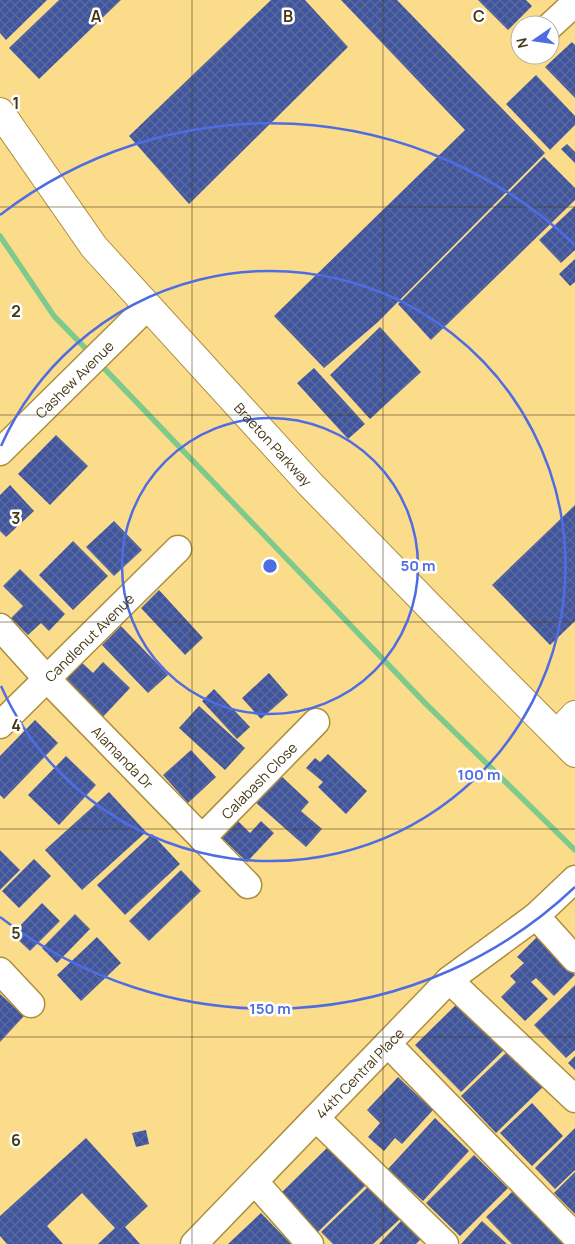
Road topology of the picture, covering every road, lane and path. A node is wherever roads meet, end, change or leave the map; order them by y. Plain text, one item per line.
1 (575, 2) edge
2 (560, 16) edge
3 (0, 112) edge
4 (148, 306) junction
5 (0, 452) edge
6 (178, 549) dead end
7 (0, 627) edge
8 (46, 678) junction
9 (316, 722) dead end
10 (0, 725) edge
11 (569, 734) edge
12 (202, 838) junction
13 (575, 879) edge
14 (248, 885) dead end
15 (542, 910) junction
16 (575, 959) edge
17 (0, 972) edge
18 (449, 980) junction
19 (31, 1004) dead end
20 (388, 1044) junction
21 (575, 1099) edge
22 (316, 1118) junction
23 (256, 1182) junction
24 (575, 1236) edge
25 (194, 1244) edge
26 (310, 1244) edge
27 (445, 1244) edge

1 - 2 street
3 - 4 main road, Braeton Parkway
4 - 5 street, Cashew Avenue
4 - 11 main road, Braeton Parkway
6 - 8 street, Candlenut Avenue
7 - 8 street, Alamanda Dr
8 - 10 street, Candlenut Avenue
8 - 12 street, Alamanda Dr
9 - 12 street, Calabash Close
12 - 14 street, Alamanda Dr
13 - 15 street, 44th Central Place
15 - 16 street
15 - 18 street, 44th Central Place
17 - 19 street
18 - 20 street, 44th Central Place
18 - 21 street
20 - 22 street, 44th Central Place
20 - 24 street
22 - 23 street, 44th Central Place
22 - 27 street
23 - 25 street, 44th Central Place
23 - 26 street

